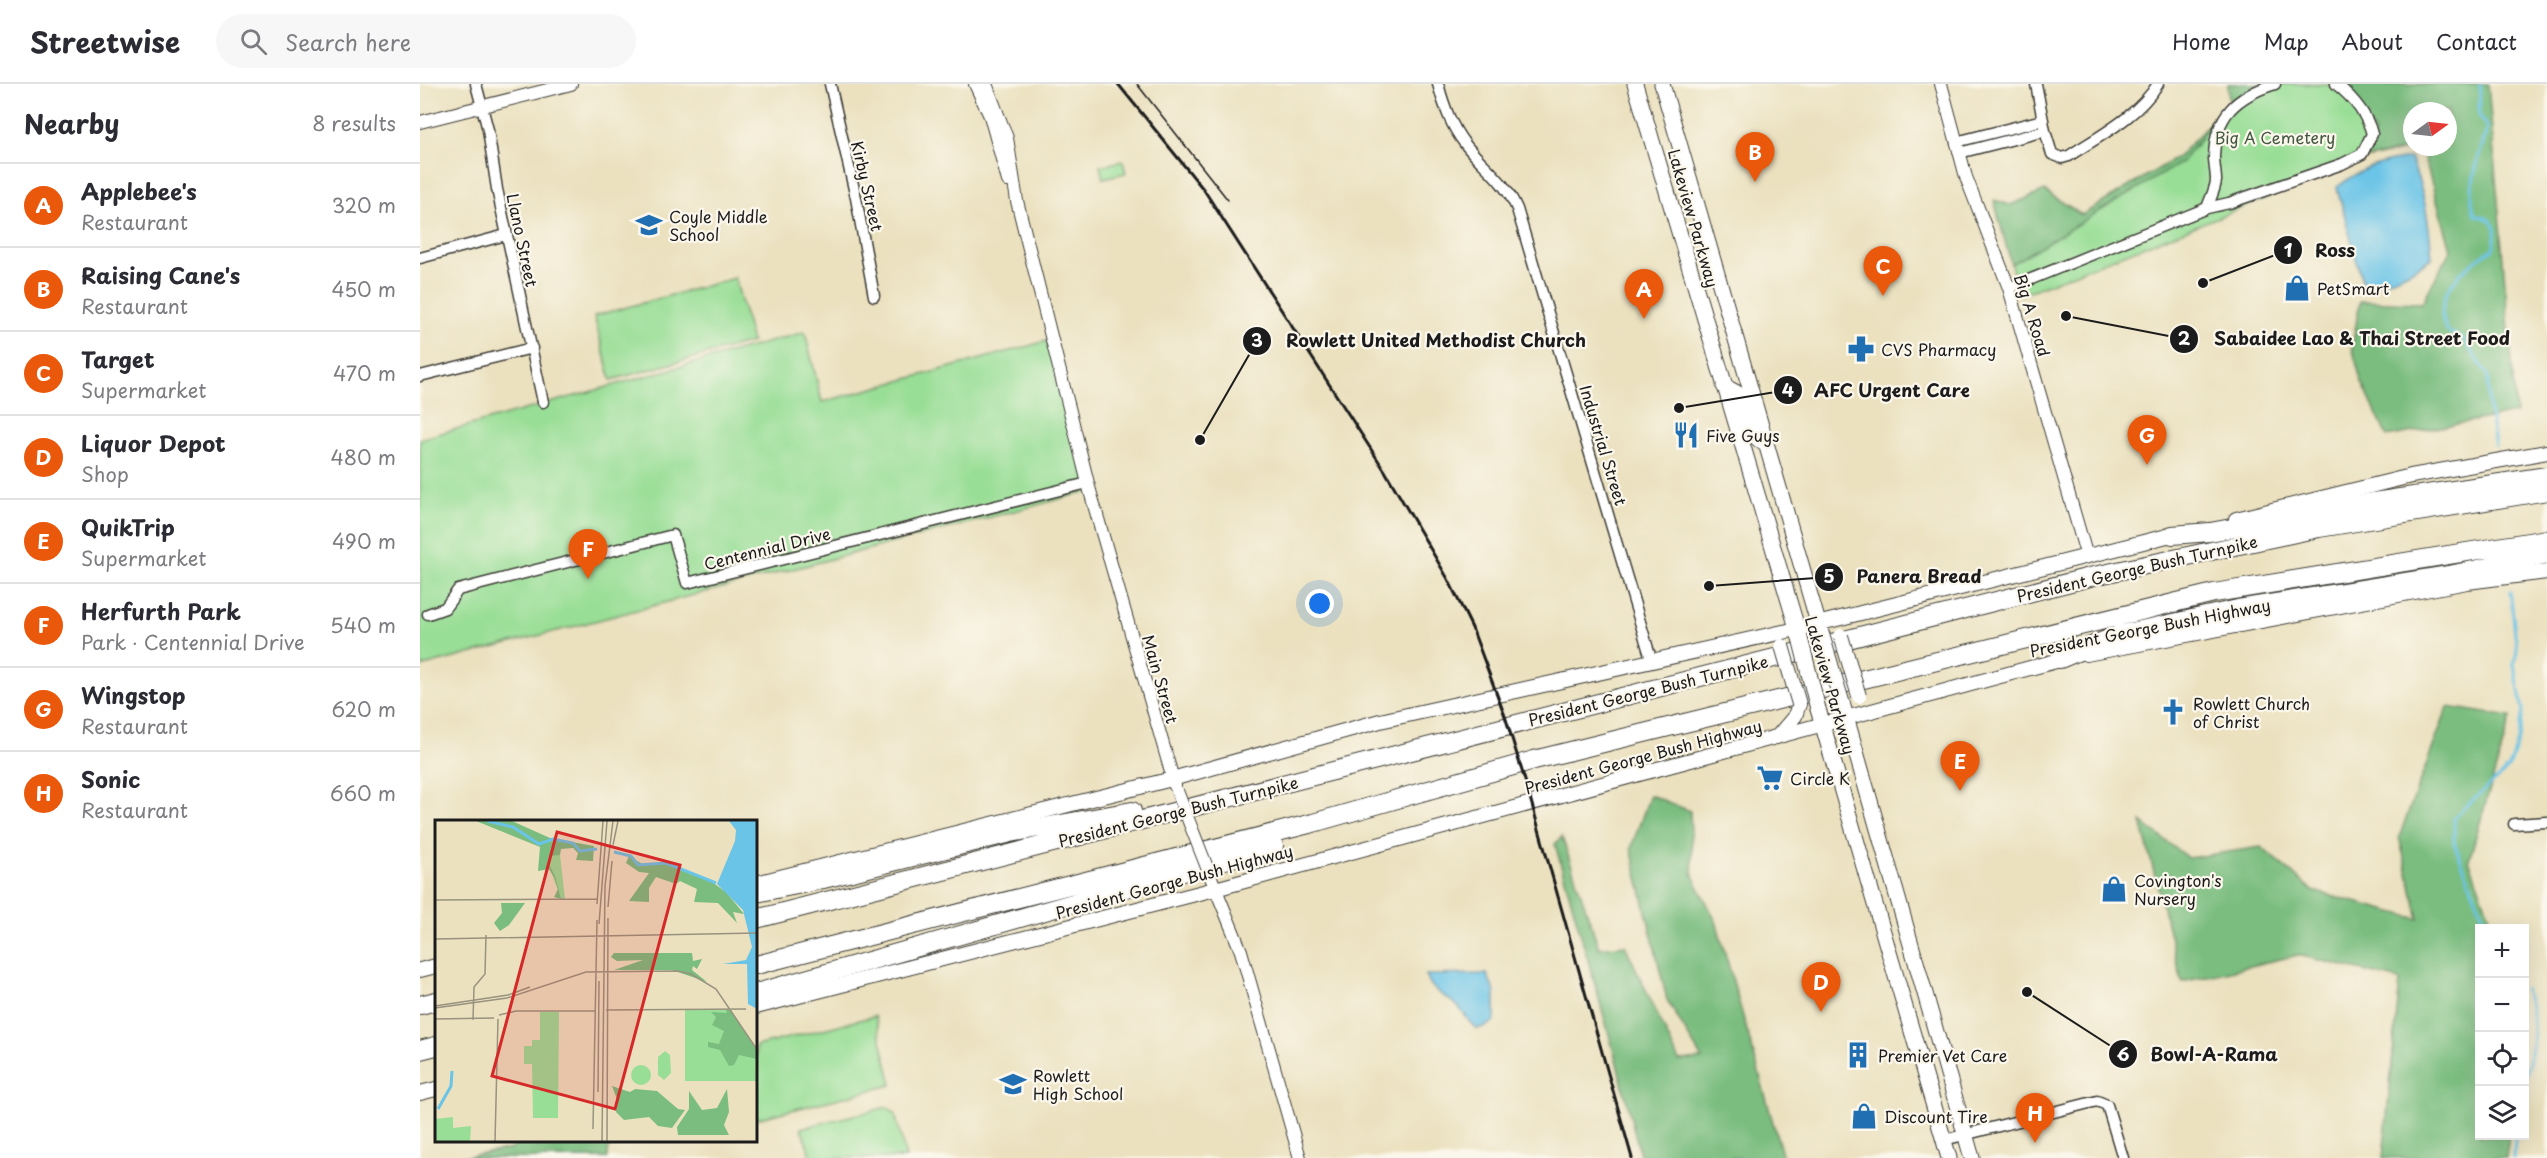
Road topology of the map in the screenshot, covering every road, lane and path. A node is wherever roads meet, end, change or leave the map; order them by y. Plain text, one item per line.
1 (476, 84) edge
2 (571, 84) edge
3 (830, 84) edge
4 (975, 84) edge
5 (986, 84) edge
6 (1438, 84) edge
7 (1635, 84) edge
8 (1662, 84) edge
9 (1941, 84) edge
10 (2036, 84) edge
11 (2158, 84) edge
12 (2275, 84) edge
13 (2336, 84) edge
14 (482, 106) junction
15 (2043, 120) junction
16 (420, 122) edge
17 (2045, 131) junction
18 (1958, 147) junction
19 (1017, 201) junction
20 (2207, 208) junction
21 (506, 236) junction
22 (1711, 256) junction
23 (420, 258) edge
24 (1688, 263) junction
25 (2009, 288) junction
26 (874, 296) dead end
27 (532, 348) junction
28 (420, 376) edge
29 (1724, 386) junction
30 (543, 402) dead end
31 (1765, 444) junction
32 (2547, 452) edge
33 (2547, 476) edge
34 (1088, 483) junction
35 (2547, 491) edge
36 (2172, 535) junction
37 (2547, 539) edge
38 (2547, 555) edge
39 (2088, 557) junction
40 (2547, 572) edge
41 (1872, 610) junction
42 (428, 615) dead end
43 (1819, 629) junction
44 (1798, 634) junction
45 (1768, 636) junction
46 (2060, 659) junction
47 (1652, 662) junction
48 (1893, 705) junction
49 (1844, 710) junction
50 (1823, 724) junction
51 (1777, 737) junction
52 (1174, 785) junction
53 (1181, 810) junction
54 (2547, 822) edge
55 (1313, 824) junction
56 (2514, 824) dead end
57 (758, 883) edge
58 (1215, 888) junction
59 (758, 893) edge
60 (758, 918) edge
61 (1906, 925) junction
62 (1884, 932) junction
63 (758, 964) edge
64 (435, 966) edge
65 (420, 970) edge
66 (758, 992) edge
67 (435, 1001) edge
68 (420, 1005) edge
69 (758, 1006) edge
70 (435, 1046) edge
71 (420, 1050) edge
72 (435, 1089) edge
73 (420, 1093) edge
74 (1966, 1134) junction
75 (1944, 1140) junction
76 (1300, 1158) edge
77 (1948, 1158) edge
78 (1972, 1158) edge
79 (2123, 1158) edge

1 - 14 street, Llano Street
2 - 14 street
3 - 26 street, Kirby Street
4 - 19 street, Main Street
5 - 19 street, Main Street
6 - 47 street, Industrial Street
7 - 24 main road, Lakeview Parkway
8 - 22 main road, Lakeview Parkway
9 - 18 street, Big A Road
10 - 15 street
11 - 17 street
12 - 20 street
13 - 20 street
14 - 16 street
14 - 21 street, Llano Street
15 - 17 street
15 - 18 street
17 - 18 street
18 - 25 street, Big A Road
19 - 34 street, Main Street
20 - 25 street
21 - 23 street
21 - 27 street, Llano Street
22 - 24 main road
22 - 31 main road, Lakeview Parkway
24 - 29 main road, Lakeview Parkway
25 - 39 street, Big A Road
27 - 28 street
27 - 30 street, Llano Street
29 - 31 main road
29 - 44 main road, Lakeview Parkway
31 - 43 main road, Lakeview Parkway
32 - 36 main road
33 - 36 highway
34 - 42 street, Centennial Drive
34 - 52 street, Main Street
35 - 53 highway, President George Bush Turnpike
36 - 39 main road
37 - 55 highway
38 - 46 highway
39 - 41 main road
40 - 46 main road, President George Bush Highway
41 - 43 main road
41 - 48 main road, bridge
43 - 44 main road
43 - 49 main road, Lakeview Parkway, bridge
44 - 45 main road
44 - 50 main road, Lakeview Parkway, bridge
45 - 47 main road
45 - 51 main road, bridge
46 - 48 main road, President George Bush Highway
47 - 52 main road
48 - 49 main road, President George Bush Highway
49 - 50 main road, President George Bush Highway
49 - 61 main road, Lakeview Parkway
50 - 51 main road, President George Bush Highway
50 - 62 main road, Lakeview Parkway
51 - 58 main road, President George Bush Highway
52 - 57 main road
52 - 58 street, Main Street, bridge
53 - 59 highway
53 - 60 highway, President George Bush Turnpike
54 - 56 street
55 - 63 highway
55 - 66 highway
58 - 69 main road, President George Bush Highway
58 - 76 street, Main Street
61 - 62 main road
61 - 74 main road, Lakeview Parkway
62 - 75 main road, Lakeview Parkway
64 - 65 main road
67 - 68 highway
70 - 71 highway
72 - 73 main road
74 - 75 street
74 - 78 main road, Lakeview Parkway
74 - 79 street
75 - 77 main road, Lakeview Parkway

